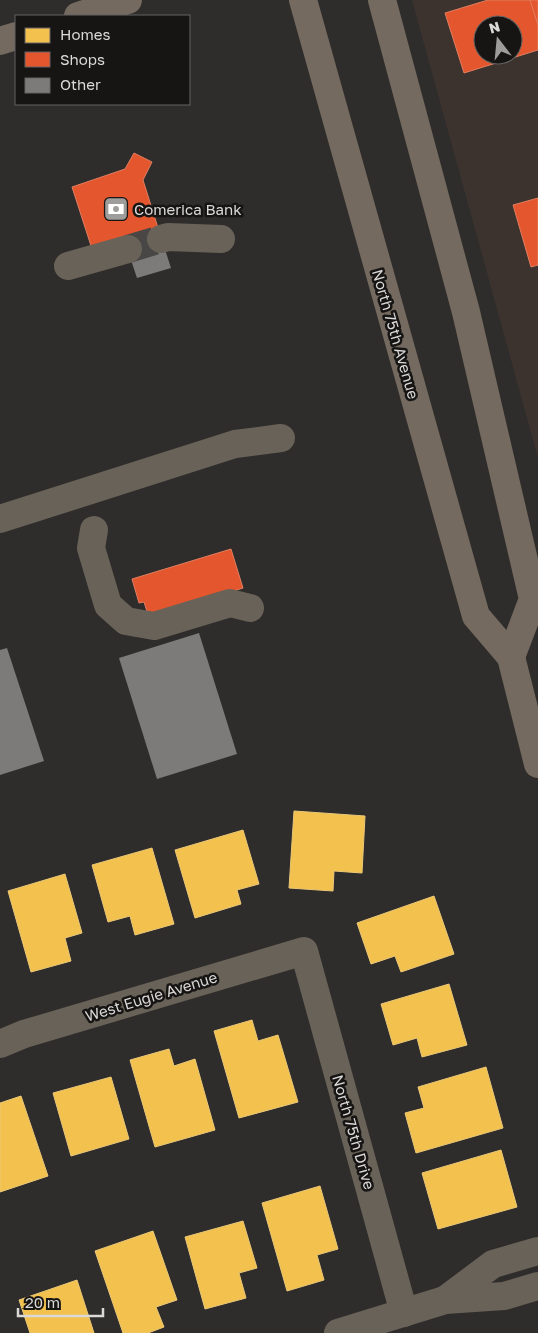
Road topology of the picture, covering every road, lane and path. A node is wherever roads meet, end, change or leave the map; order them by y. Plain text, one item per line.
1 (128, 0) edge
2 (303, 0) edge
3 (382, 0) edge
4 (81, 15) edge
5 (15, 36) edge
6 (0, 41) edge
7 (221, 239) dead end
8 (163, 247) tunnel mouth
9 (131, 257) tunnel mouth
10 (71, 274) dead end
11 (281, 438) dead end
12 (0, 519) edge
13 (94, 530) dead end
14 (250, 608) dead end
15 (511, 657) junction
16 (538, 764) edge
17 (304, 951) joint
18 (0, 1044) edge
19 (538, 1251) edge
20 (538, 1286) edge
21 (445, 1300) junction
22 (393, 1321) edge
23 (338, 1333) edge

1 - 4 main road
2 - 15 main road, North 75th Avenue
3 - 15 main road
5 - 6 main road
7 - 8 street
9 - 10 street
11 - 12 street
13 - 14 street
15 - 16 main road, North 75th Avenue
17 - 18 street, West Eugie Avenue
17 - 22 street, North 75th Drive
19 - 21 street
20 - 21 street
21 - 22 street
22 - 23 street

